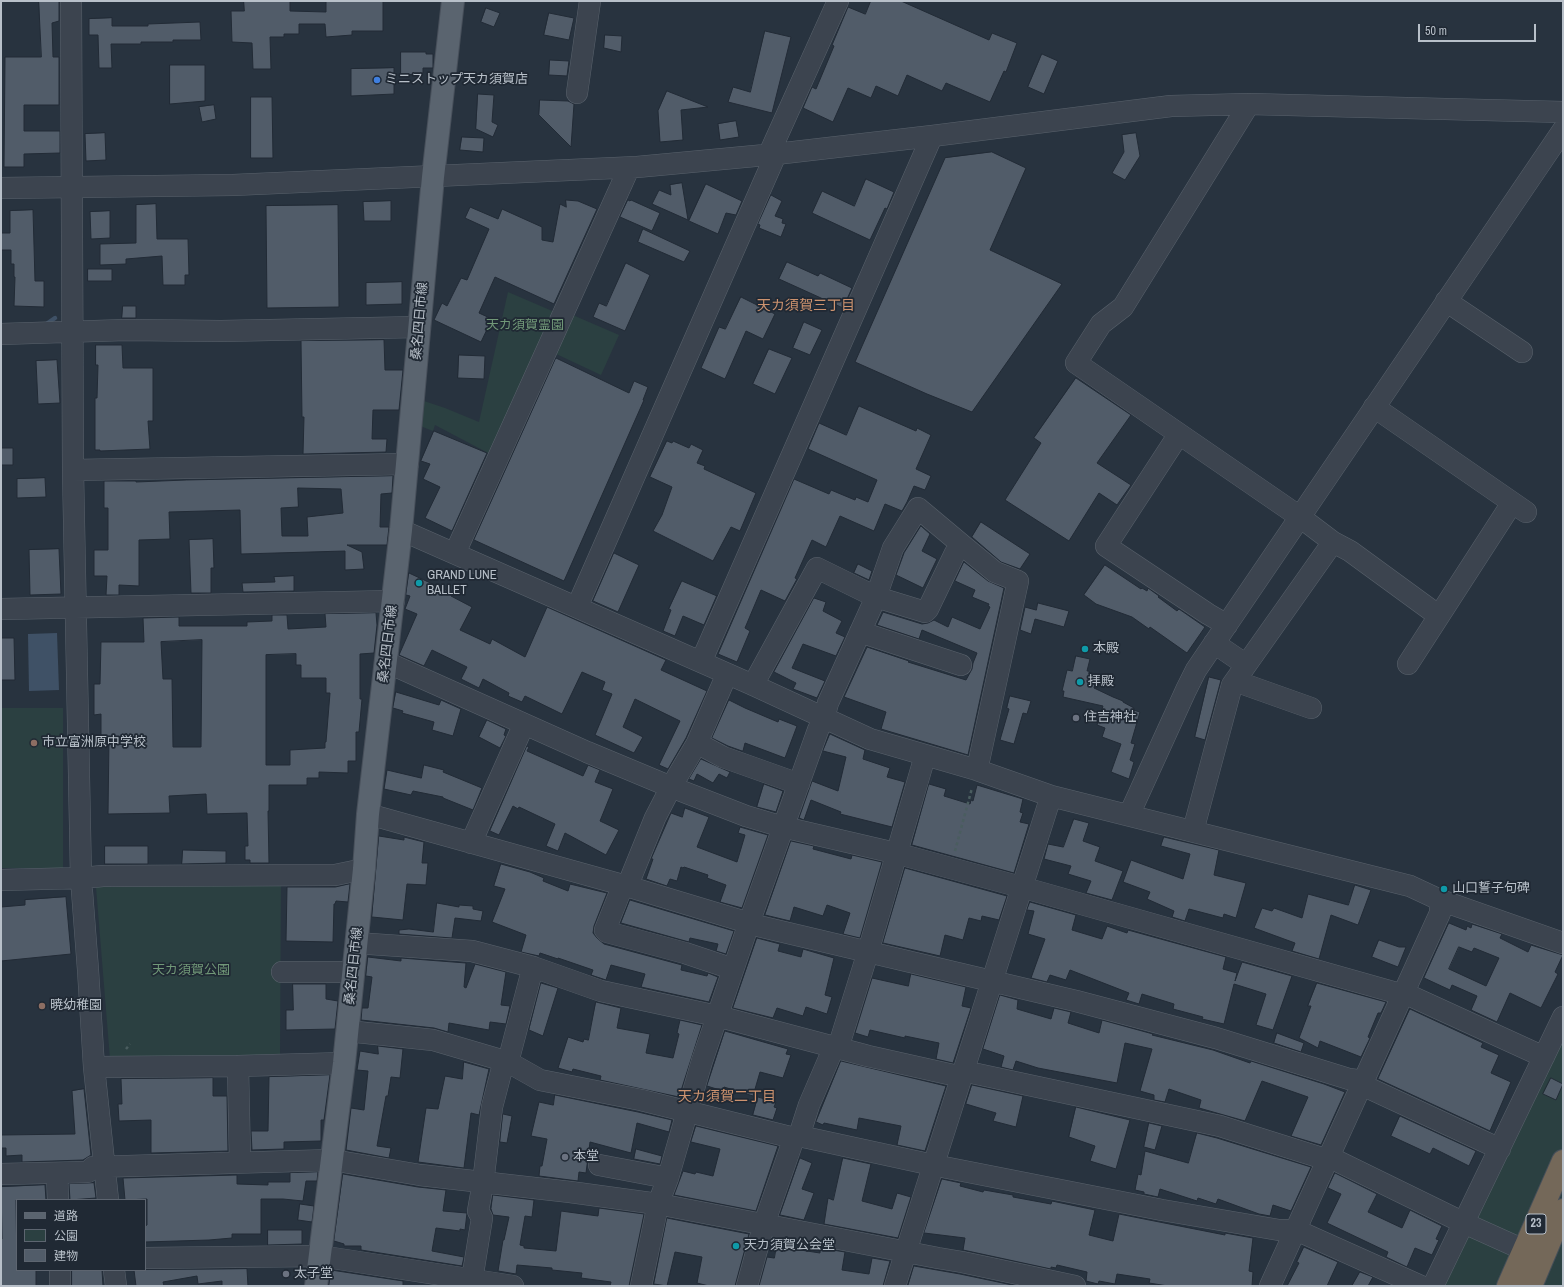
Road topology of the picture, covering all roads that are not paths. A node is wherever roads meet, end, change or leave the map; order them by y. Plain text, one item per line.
1 (71, 1) edge
2 (453, 1) edge
3 (590, 1) edge
4 (838, 1) edge
5 (577, 92) dead end
6 (1249, 104) junction
7 (1563, 112) edge
8 (1563, 130) edge
9 (932, 136) junction
10 (772, 154) junction
11 (629, 168) junction
12 (433, 177) junction
13 (72, 187) junction
14 (1, 188) edge
15 (1446, 301) junction
16 (420, 327) junction
17 (73, 332) junction
18 (1, 334) edge
19 (1522, 352) dead end
20 (1374, 407) junction
21 (1179, 434) junction
22 (408, 464) junction
23 (73, 470) junction
24 (1300, 517) junction
25 (401, 530) junction
26 (1333, 542) junction
27 (961, 544) junction
28 (455, 553) junction
29 (876, 597) junction
30 (394, 601) junction
31 (77, 607) junction
32 (577, 607) junction
33 (1, 609) edge
34 (1439, 616) junction
35 (1227, 625) junction
36 (860, 632) junction
37 (1214, 643) junction
38 (386, 662) junction
39 (701, 662) junction
40 (1248, 662) junction
41 (1408, 664) dead end
42 (961, 665) dead end
43 (727, 674) junction
44 (1235, 681) junction
45 (753, 685) junction
46 (1311, 708) dead end
47 (824, 718) junction
48 (524, 724) junction
49 (697, 743) junction
50 (925, 756) junction
51 (977, 770) junction
52 (799, 784) junction
53 (671, 787) junction
54 (1051, 796) junction
55 (368, 814) junction
56 (1129, 815) junction
57 (783, 827) junction
58 (1193, 831) junction
59 (471, 844) junction
60 (895, 854) junction
61 (364, 869) junction
62 (81, 878) junction
63 (1, 880) edge
64 (625, 886) junction
65 (1021, 888) junction
66 (1440, 900) junction
67 (748, 924) junction
68 (356, 943) junction
69 (1563, 943) edge
70 (868, 952) junction
71 (533, 967) junction
72 (733, 969) junction
73 (282, 972) dead end
74 (354, 972) junction
75 (992, 980) junction
76 (1404, 994) junction
77 (717, 1016) junction
78 (1563, 1017) edge
79 (347, 1031) junction
80 (836, 1048) junction
81 (1544, 1057) junction
82 (506, 1062) junction
83 (344, 1063) junction
84 (238, 1066) junction
85 (94, 1067) junction
86 (962, 1074) junction
87 (1363, 1083) junction
88 (688, 1111) junction
89 (796, 1137) junction
90 (1500, 1149) junction
91 (1328, 1159) junction
92 (332, 1160) junction
93 (1563, 1161) edge
94 (240, 1162) junction
95 (599, 1165) dead end
96 (933, 1165) junction
97 (105, 1166) junction
98 (58, 1173) junction
99 (1, 1174) edge
100 (668, 1178) junction
101 (483, 1182) junction
102 (58, 1199) edge
103 (108, 1199) edge
104 (658, 1204) junction
105 (1563, 1210) edge
106 (1464, 1223) junction
107 (764, 1224) junction
108 (1296, 1230) junction
109 (1524, 1250) junction
110 (906, 1251) junction
111 (320, 1256) junction
112 (146, 1258) edge
113 (60, 1271) edge
114 (114, 1271) edge
115 (471, 1282) edge
116 (60, 1286) edge
117 (116, 1286) edge
118 (316, 1286) edge
119 (513, 1286) edge
120 (641, 1286) edge
121 (747, 1286) edge
122 (895, 1286) edge
123 (1075, 1286) edge
124 (1270, 1286) edge
125 (1422, 1286) edge
126 (1433, 1286) edge
127 (1508, 1286) edge
128 (1531, 1286) edge

1 - 13 street
2 - 12 main road, 桑名四日市線
3 - 5 street
4 - 10 street
6 - 7 street
6 - 9 street
6 - 21 street
8 - 15 street
9 - 10 street
9 - 39 street
10 - 11 street
10 - 32 street
11 - 12 street
11 - 28 street
12 - 13 street
12 - 16 main road, 桑名四日市線
13 - 14 street
13 - 17 street
15 - 19 street
15 - 20 street
16 - 17 street
16 - 22 main road, 桑名四日市線
17 - 18 street
17 - 23 street
20 - 24 street
20 - 34 street
21 - 24 street
21 - 35 street
22 - 23 street
22 - 25 main road, 桑名四日市線
23 - 31 street
24 - 26 street
24 - 35 street
25 - 28 street
25 - 30 main road, 桑名四日市線
26 - 34 street
26 - 40 street
27 - 29 street
27 - 29 street
27 - 51 street
28 - 32 street
29 - 36 street
29 - 45 street
30 - 31 street
30 - 38 main road, 桑名四日市線
31 - 33 street
31 - 62 street
32 - 39 street
34 - 41 street
35 - 37 street
36 - 42 street
36 - 47 street
37 - 40 street
37 - 56 street
38 - 48 street
38 - 55 main road, 桑名四日市線
39 - 43 street
40 - 44 street
43 - 45 street
43 - 49 street
44 - 46 street
44 - 58 street
45 - 47 street
47 - 50 street
47 - 52 street
48 - 53 street
48 - 59 street
49 - 52 street
49 - 53 street
50 - 51 street
50 - 60 street
51 - 54 street
52 - 57 street
53 - 57 street
53 - 64 street
54 - 56 street
54 - 65 street
55 - 59 street
55 - 61 main road, 桑名四日市線
56 - 58 street
57 - 60 street
57 - 67 street
58 - 66 street
59 - 64 street
60 - 65 street
60 - 70 street
61 - 62 street
61 - 68 main road, 桑名四日市線
62 - 63 street
62 - 85 street
64 - 67 street
64 - 72 street
65 - 75 street
65 - 76 street
66 - 69 street
66 - 76 street
67 - 70 street
67 - 72 street
68 - 71 street
68 - 74 main road, 桑名四日市線
70 - 75 street
70 - 80 street
71 - 77 street
71 - 82 street
72 - 77 street
73 - 74 street
74 - 79 main road, 桑名四日市線
75 - 86 street
75 - 87 street
76 - 81 street
76 - 87 street
77 - 80 street
77 - 88 street
78 - 81 street
79 - 82 street
79 - 83 main road, 桑名四日市線
80 - 86 street
80 - 89 street
81 - 90 street
82 - 88 street
82 - 101 street
83 - 84 street
83 - 92 main road, 桑名四日市線
84 - 85 street
84 - 94 street
85 - 97 street
86 - 91 street
86 - 96 street
87 - 90 street
87 - 91 street
88 - 89 street
88 - 100 street
89 - 96 street
89 - 107 street
90 - 106 street
91 - 106 street
91 - 108 street
92 - 94 street
92 - 101 street
92 - 111 main road, 桑名四日市線
93 - 109 highway, 23
94 - 97 street
95 - 100 street
96 - 108 street
96 - 110 street
97 - 98 street
97 - 103 street
98 - 99 street
98 - 102 street
100 - 104 street
101 - 104 street
101 - 115 street
104 - 107 street
104 - 120 street
105 - 128 highway, 23
106 - 109 street
106 - 126 street
107 - 110 street
107 - 121 street
108 - 124 street
108 - 125 street
109 - 127 highway, 23
110 - 122 street
110 - 123 street
111 - 112 street
111 - 115 street
111 - 118 main road, 桑名四日市線
113 - 116 street
114 - 117 street
115 - 119 street

